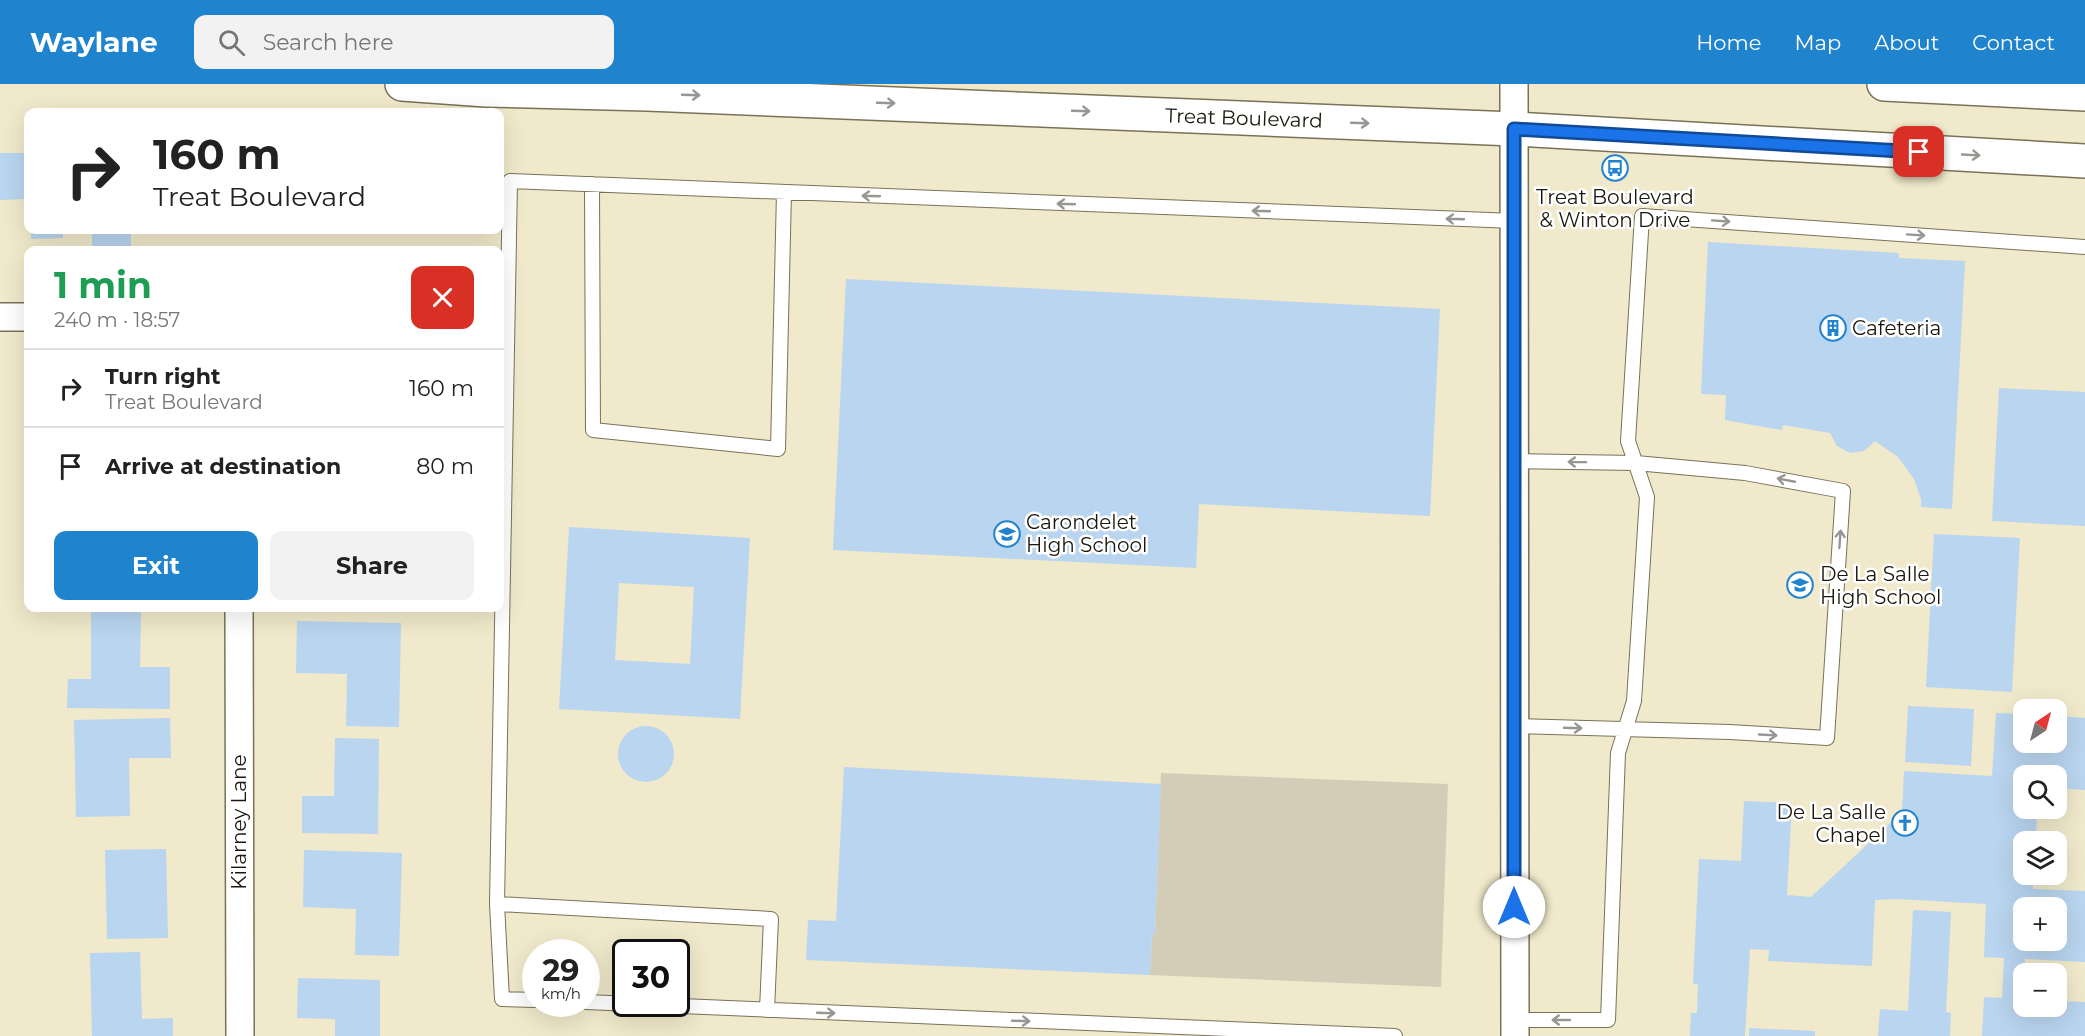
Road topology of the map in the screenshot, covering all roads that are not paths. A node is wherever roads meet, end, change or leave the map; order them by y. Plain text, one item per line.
1 (402, 84) edge
2 (1514, 84) edge
3 (1884, 84) edge
4 (2085, 94) edge
5 (1514, 129) junction
6 (2085, 161) edge
7 (592, 184) junction
8 (784, 192) junction
9 (1514, 221) junction
10 (2085, 247) edge
11 (0, 317) edge
12 (24, 317) edge
13 (1514, 461) junction
14 (1636, 463) junction
15 (504, 515) edge
16 (238, 612) edge
17 (502, 612) edge
18 (1515, 726) junction
19 (1627, 729) junction
20 (497, 904) junction
21 (522, 1000) edge
22 (600, 1003) edge
23 (767, 1010) junction
24 (1514, 1028) edge
25 (240, 1036) edge
26 (1395, 1036) edge

1 -> 5 main road, Treat Boulevard
2 - 5 street
3 - 4 main road
5 -> 6 main road, Treat Boulevard
5 - 9 street
7 - 8 lane
7 - 8 lane
7 - 15 lane
9 -> 8 lane
9 - 13 street
14 -> 10 lane
11 - 12 street
14 -> 13 lane
13 - 18 street
14 - 19 lane
19 -> 14 lane
16 - 25 street, Kilarney Lane
17 - 20 lane
18 -> 19 lane
18 - 24 street
19 -> 24 lane
20 - 21 lane
20 - 23 lane
22 - 23 lane
23 -> 26 lane

